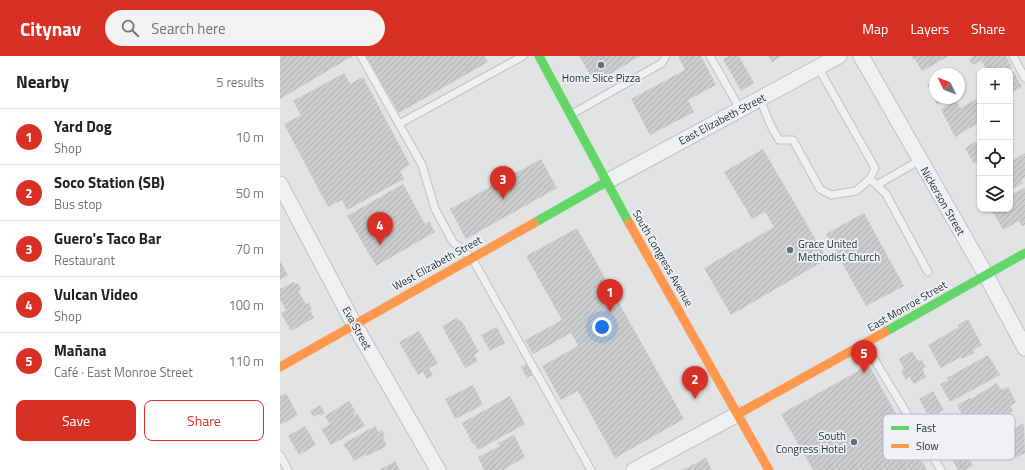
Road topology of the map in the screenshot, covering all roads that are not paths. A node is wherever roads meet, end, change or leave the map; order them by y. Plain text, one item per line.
1 (361, 56) edge
2 (523, 56) edge
3 (538, 56) edge
4 (666, 56) edge
5 (710, 56) edge
6 (839, 56) edge
7 (861, 56) edge
8 (1013, 56) edge
9 (818, 67) junction
10 (1025, 78) edge
11 (760, 98) junction
12 (740, 109) junction
13 (570, 115) junction
14 (399, 124) junction
15 (920, 160) junction
16 (870, 179) junction
17 (606, 182) junction
18 (280, 184) edge
19 (877, 185) junction
20 (1025, 254) edge
21 (472, 258) junction
22 (928, 272) dead end
23 (986, 275) junction
24 (354, 324) junction
25 (865, 344) junction
26 (1025, 348) edge
27 (280, 367) edge
28 (738, 414) junction
29 (907, 414) edge
30 (280, 455) edge
31 (935, 460) edge
32 (288, 470) edge
33 (438, 470) edge
34 (591, 470) edge
35 (634, 470) edge
36 (769, 470) edge
37 (941, 470) edge

1 - 14 lane
2 - 14 lane
3 - 13 street, South Congress Avenue
4 - 13 lane
5 - 12 lane
6 - 9 street, East Elizabeth Street
7 - 15 street, Nickerson Street
8 - 10 lane
9 - 11 street, East Elizabeth Street
9 - 16 lane
11 - 12 street, East Elizabeth Street
11 - 16 lane
12 - 17 street, East Elizabeth Street
13 - 17 street, South Congress Avenue
14 - 21 lane
15 - 19 lane
15 - 23 street, Nickerson Street
16 - 19 lane
17 - 21 street, West Elizabeth Street
17 - 28 street, South Congress Avenue
18 - 24 street, Eva Street
19 - 22 lane
20 - 23 street, East Monroe Street
21 - 24 street, West Elizabeth Street
21 - 34 lane
23 - 25 street, East Monroe Street
23 - 26 street, Nickerson Street
24 - 27 street, West Elizabeth Street
24 - 33 street, Eva Street
25 - 28 street, East Monroe Street
25 - 29 lane
28 - 35 street
28 - 36 street, South Congress Avenue
30 - 32 lane
31 - 37 lane

